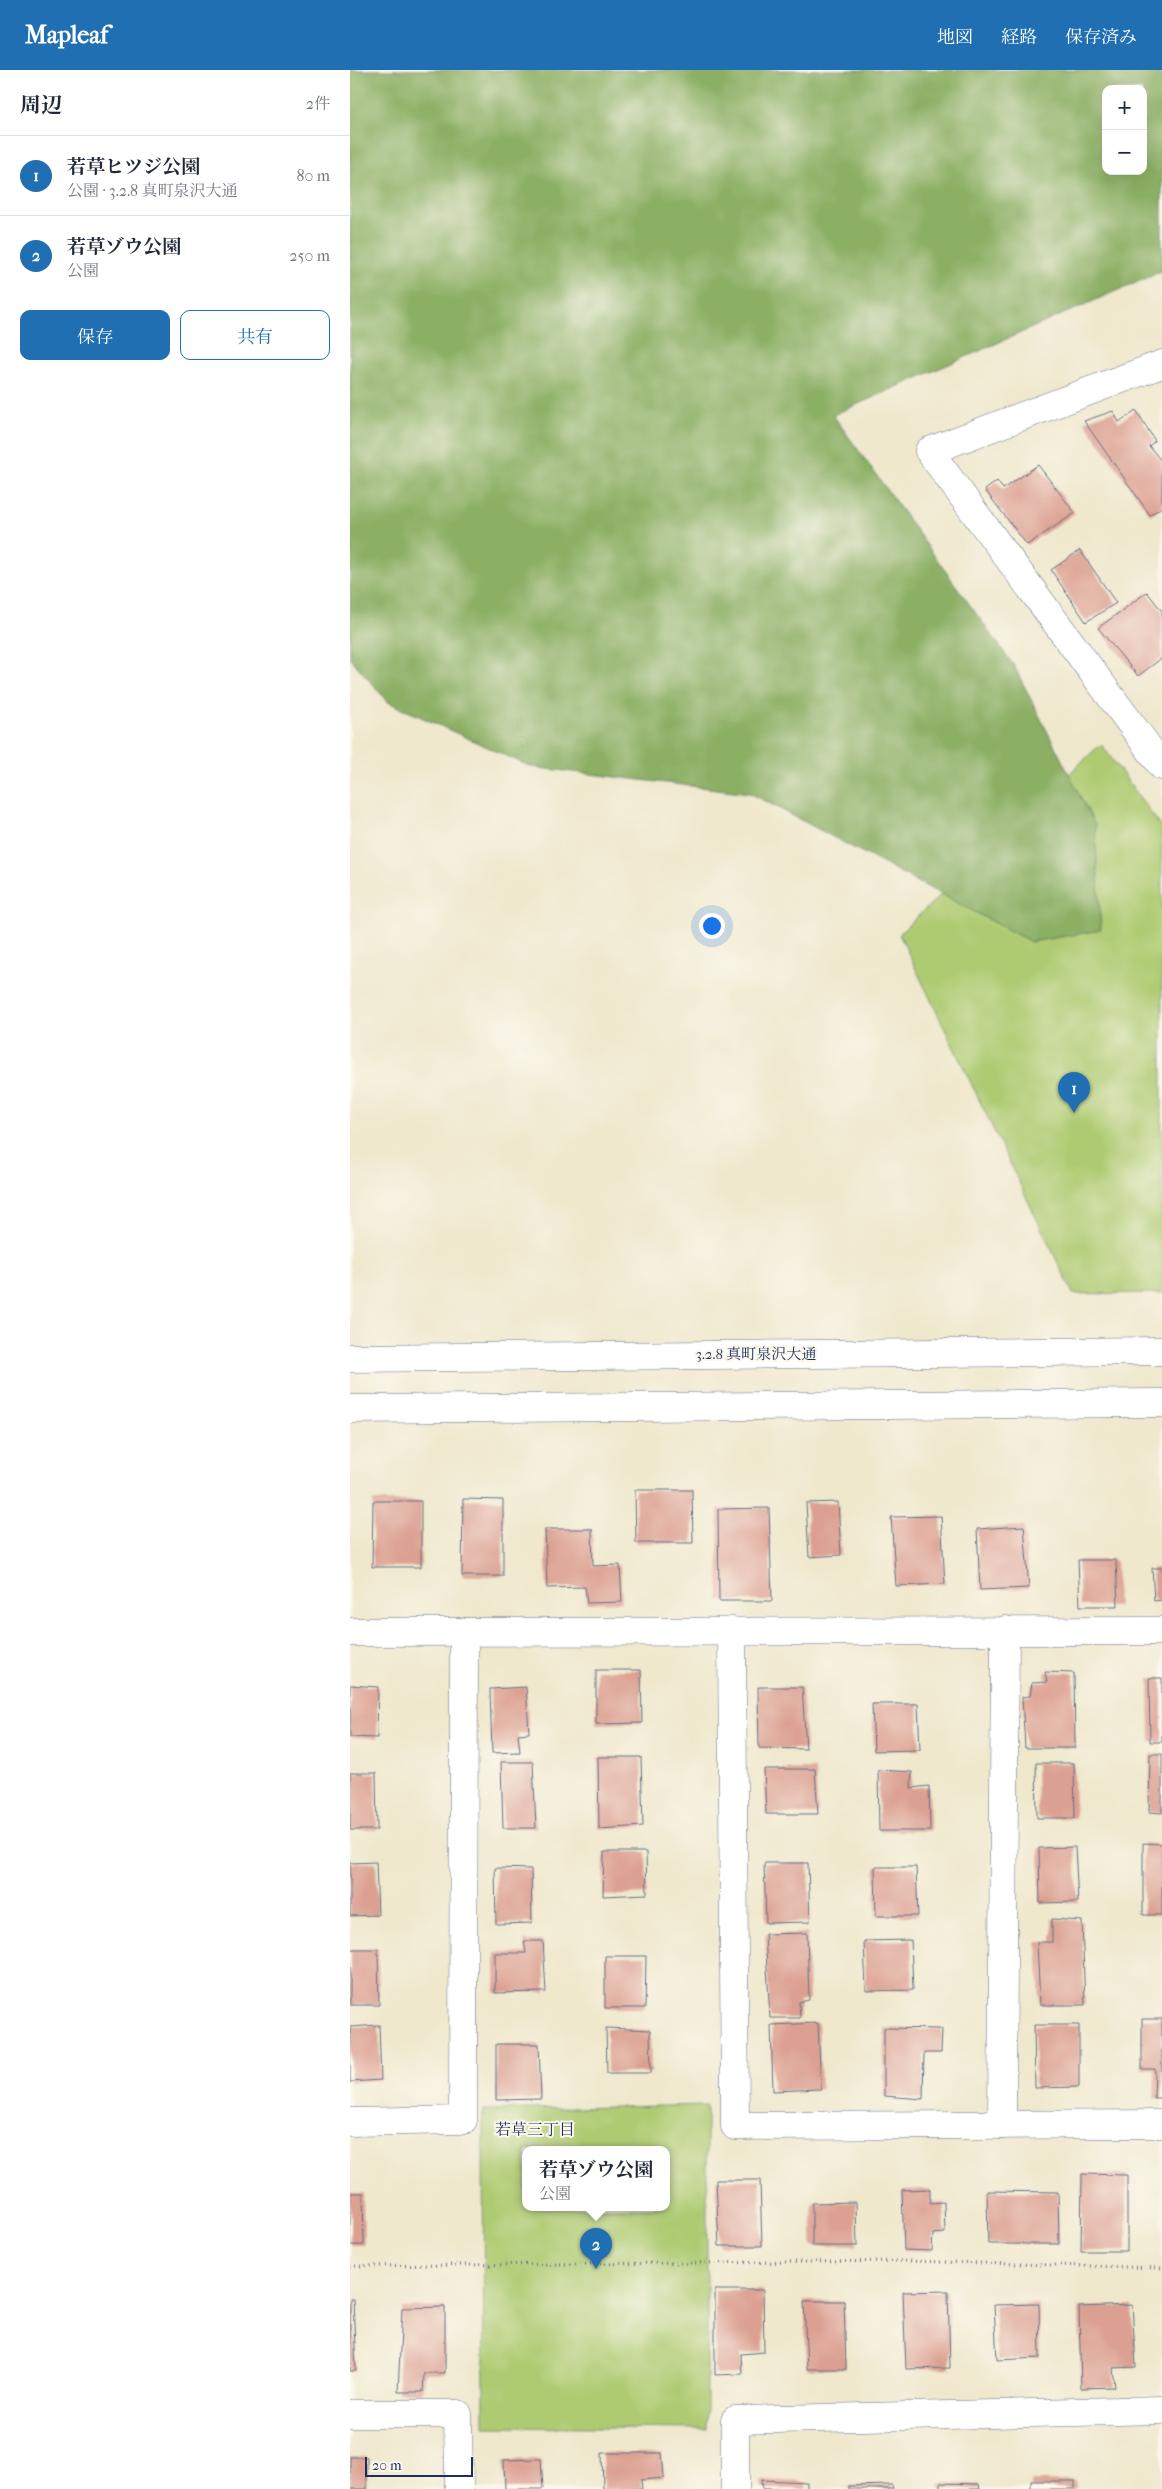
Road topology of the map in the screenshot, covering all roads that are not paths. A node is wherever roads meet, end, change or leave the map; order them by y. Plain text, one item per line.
1 (1162, 364) edge
2 (1162, 766) edge
3 (1162, 1351) edge
4 (350, 1358) edge
5 (1162, 1403) edge
6 (350, 1409) edge
7 (1005, 1630) junction
8 (732, 1631) junction
9 (1162, 1631) edge
10 (350, 1632) edge
11 (464, 1632) junction
12 (350, 2122) edge
13 (1162, 2124) edge
14 (1002, 2125) junction
15 (1162, 2410) edge
16 (350, 2414) edge
17 (459, 2489) edge
18 (735, 2489) edge

1 - 2 street
3 - 4 street, 3.2.8 真町泉沢大通
5 - 6 street
7 - 8 street
7 - 9 street
7 - 14 street
8 - 11 street
8 - 14 street
10 - 11 street
11 - 12 street
13 - 14 street
15 - 18 street
16 - 17 street

